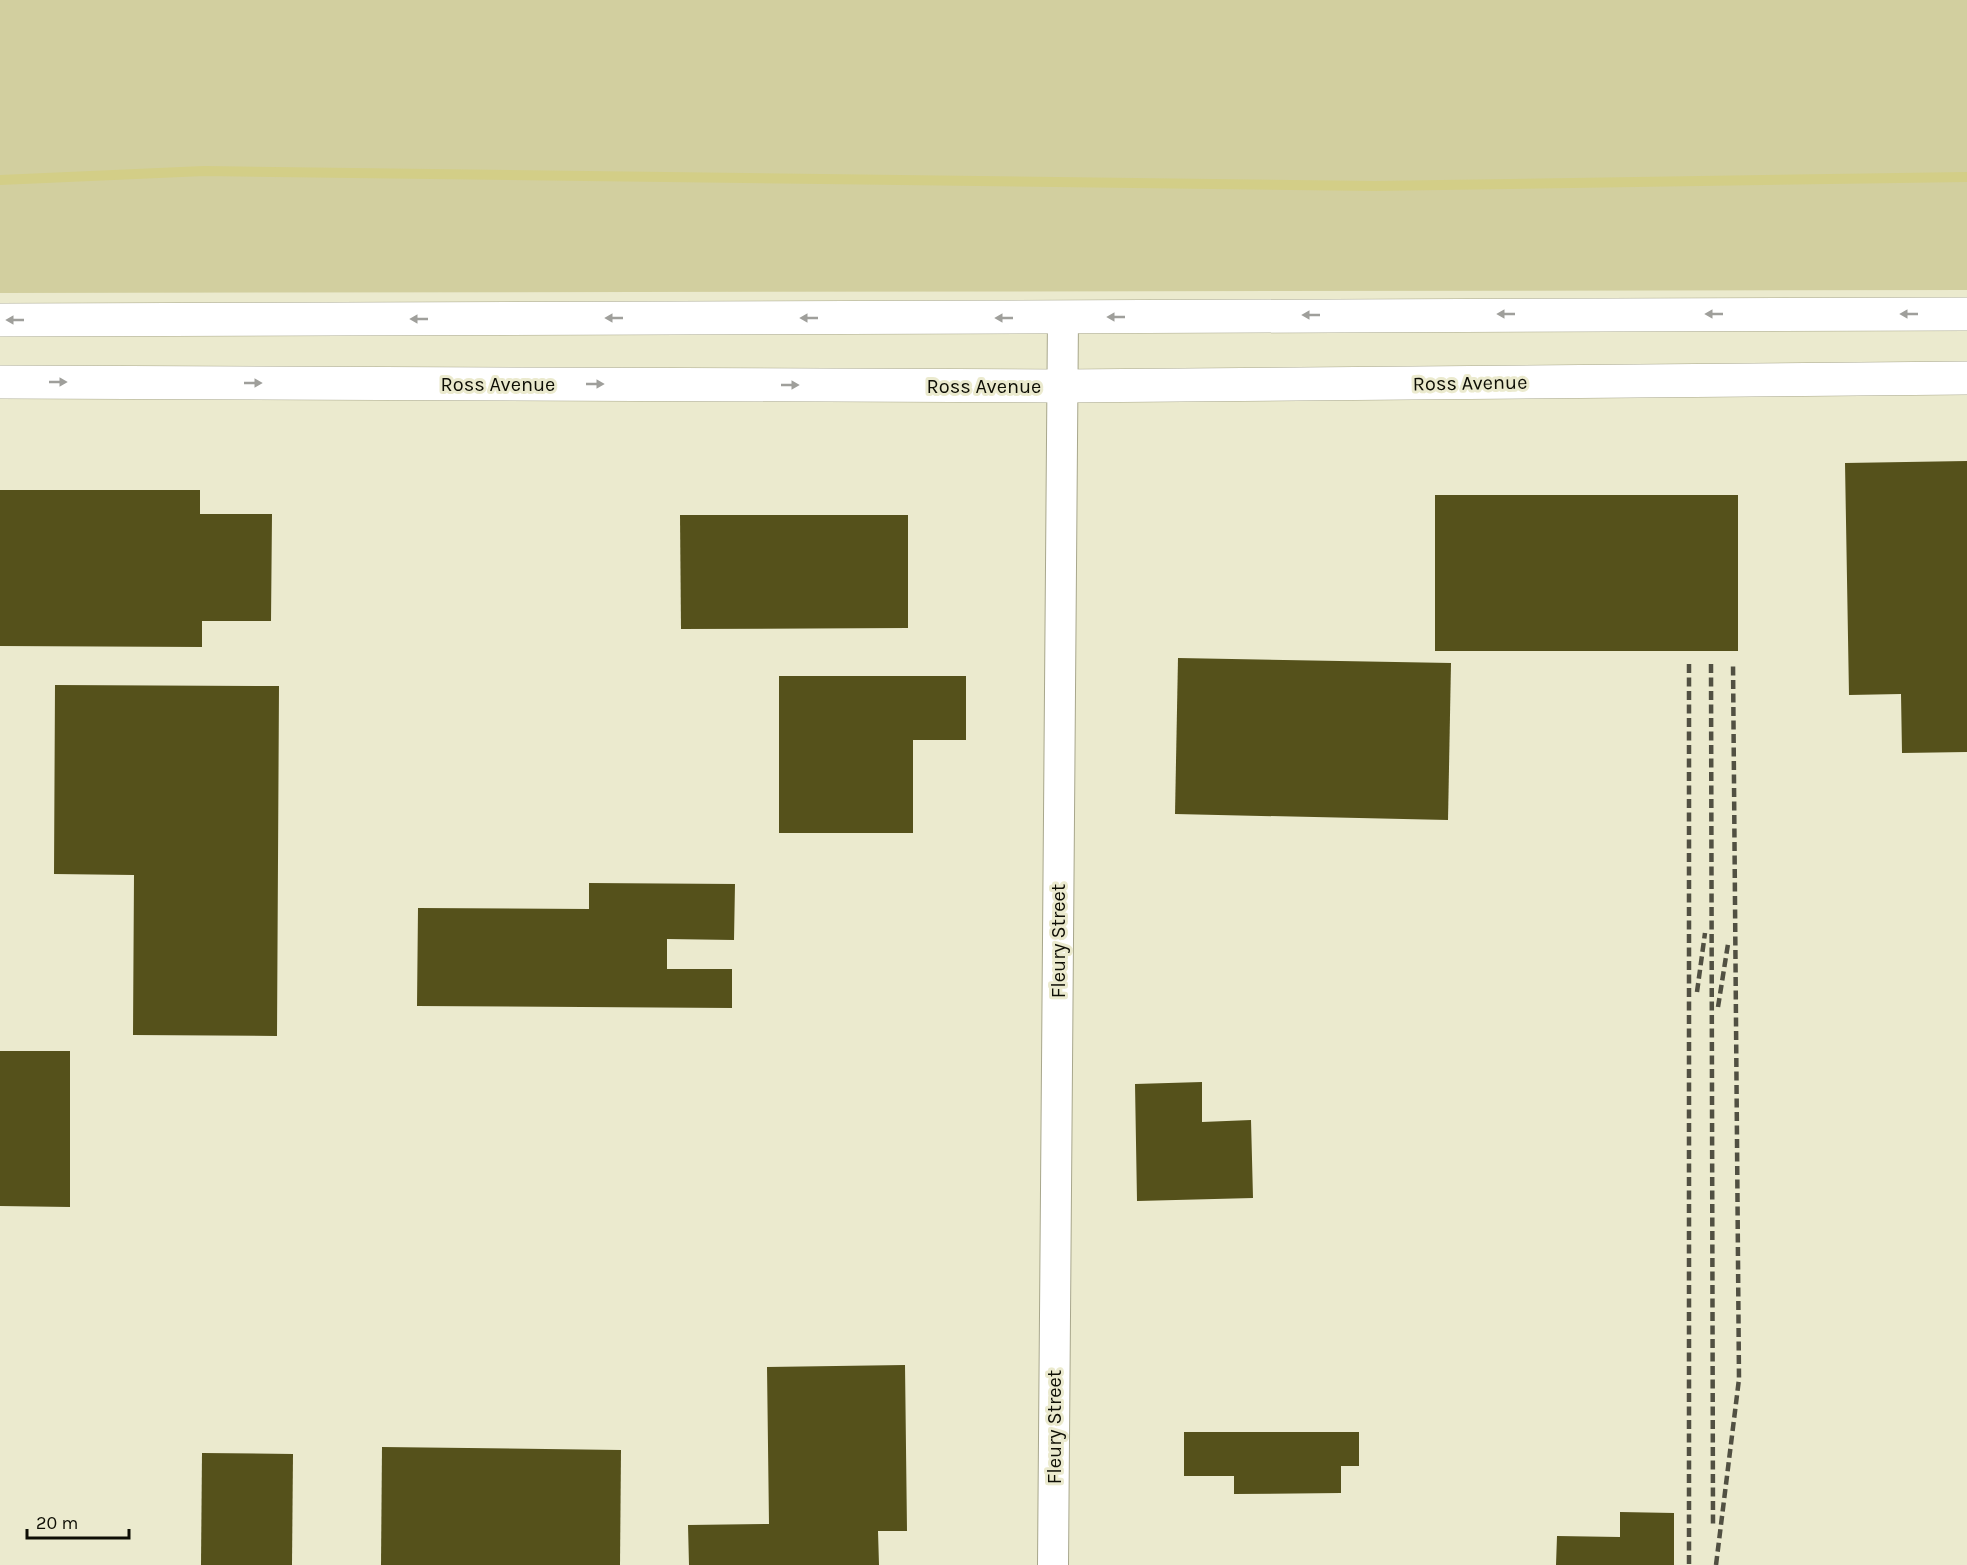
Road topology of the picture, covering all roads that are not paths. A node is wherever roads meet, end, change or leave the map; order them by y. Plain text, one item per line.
1 (1967, 314) edge
2 (1063, 317) junction
3 (0, 320) edge
4 (1967, 378) edge
5 (0, 382) edge
6 (1063, 386) junction
7 (1053, 1565) edge

1 -> 2 main road
2 -> 3 main road
2 - 6 street, Fleury Street
4 - 6 main road, Ross Avenue
5 -> 6 main road, Ross Avenue
6 - 7 street, Fleury Street

